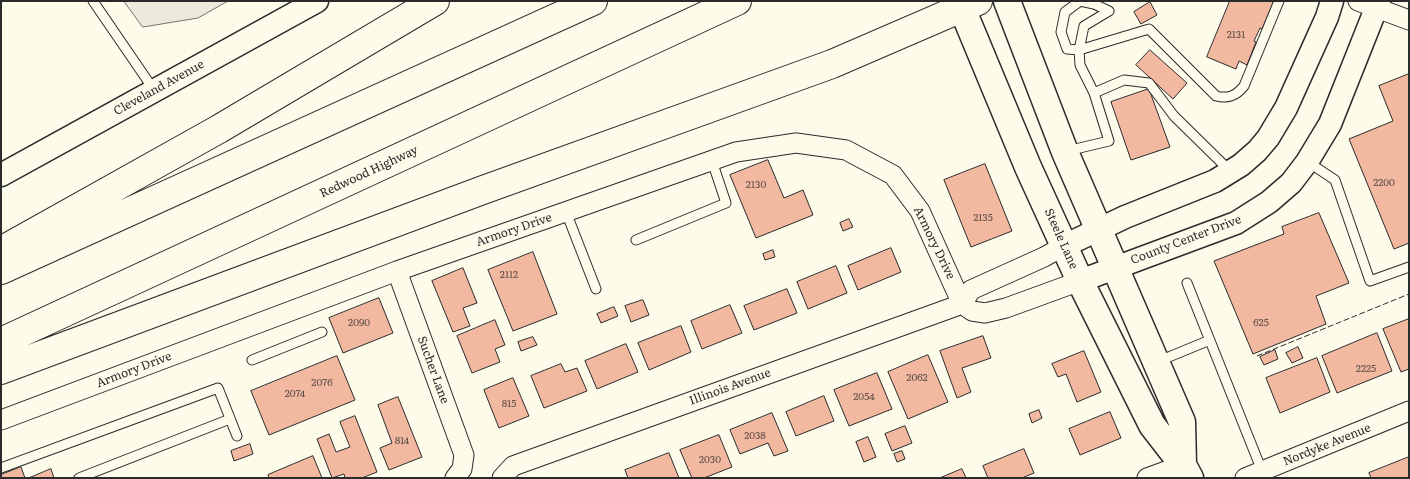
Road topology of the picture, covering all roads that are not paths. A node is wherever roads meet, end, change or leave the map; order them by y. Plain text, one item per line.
1 (92, 1) edge
2 (317, 1) edge
3 (435, 1) edge
4 (593, 1) edge
5 (737, 1) edge
6 (1007, 1) edge
7 (1279, 1) edge
8 (1332, 1) edge
9 (967, 4) edge
10 (1371, 4) edge
11 (1409, 20) edge
12 (1079, 50) junction
13 (154, 91) junction
14 (1094, 93) junction
15 (1064, 152) junction
16 (712, 161) junction
17 (1308, 162) junction
18 (1230, 172) junction
19 (1, 175) edge
20 (566, 212) junction
21 (1098, 228) junction
22 (636, 240) dead end
23 (1064, 246) junction
24 (1, 251) edge
25 (1409, 266) edge
26 (1115, 267) junction
27 (1, 270) edge
28 (397, 272) junction
29 (1080, 281) junction
30 (1187, 283) dead end
31 (596, 289) dead end
32 (962, 304) junction
33 (322, 332) dead end
34 (1210, 340) junction
35 (1, 342) edge
36 (252, 360) dead end
37 (1156, 362) junction
38 (1, 370) edge
39 (1409, 411) edge
40 (1, 420) edge
41 (230, 420) junction
42 (237, 436) dead end
43 (1, 468) edge
44 (1187, 471) edge
45 (458, 473) edge
46 (1253, 474) edge
47 (79, 478) edge
48 (502, 478) edge
49 (1147, 478) edge

1 - 13 lane
2 - 13 street, Cleveland Avenue
3 - 24 highway
4 - 27 highway
5 - 35 highway, Redwood Highway
6 - 15 main road
7 - 12 lane
8 - 18 street
9 - 23 main road, Steele Lane
9 - 38 highway
10 - 11 street
10 - 17 street, County Center Drive
12 - 12 lane
12 - 14 lane
13 - 19 street, Cleveland Avenue
14 - 15 lane
14 - 18 lane
15 - 21 main road
16 - 20 street, Armory Drive
16 - 22 lane
16 - 32 street, Armory Drive
17 - 25 lane
17 - 26 street, County Center Drive
18 - 21 street
20 - 28 street, Armory Drive
20 - 31 lane
21 - 23 street
21 - 26 main road
23 - 29 main road, Steele Lane
23 - 32 street, Illinois Avenue
26 - 29 street, County Center Drive
26 - 37 main road
28 - 40 street, Armory Drive
28 - 45 street, Sucher Lane
29 - 32 street
29 - 44 main road, Steele Lane
30 - 34 lane
32 - 48 street, Illinois Avenue
33 - 36 lane
34 - 37 lane
34 - 46 lane
37 - 44 main road
39 - 46 street, Nordyke Avenue
41 - 42 lane
41 - 43 lane
41 - 47 lane
44 - 49 street

